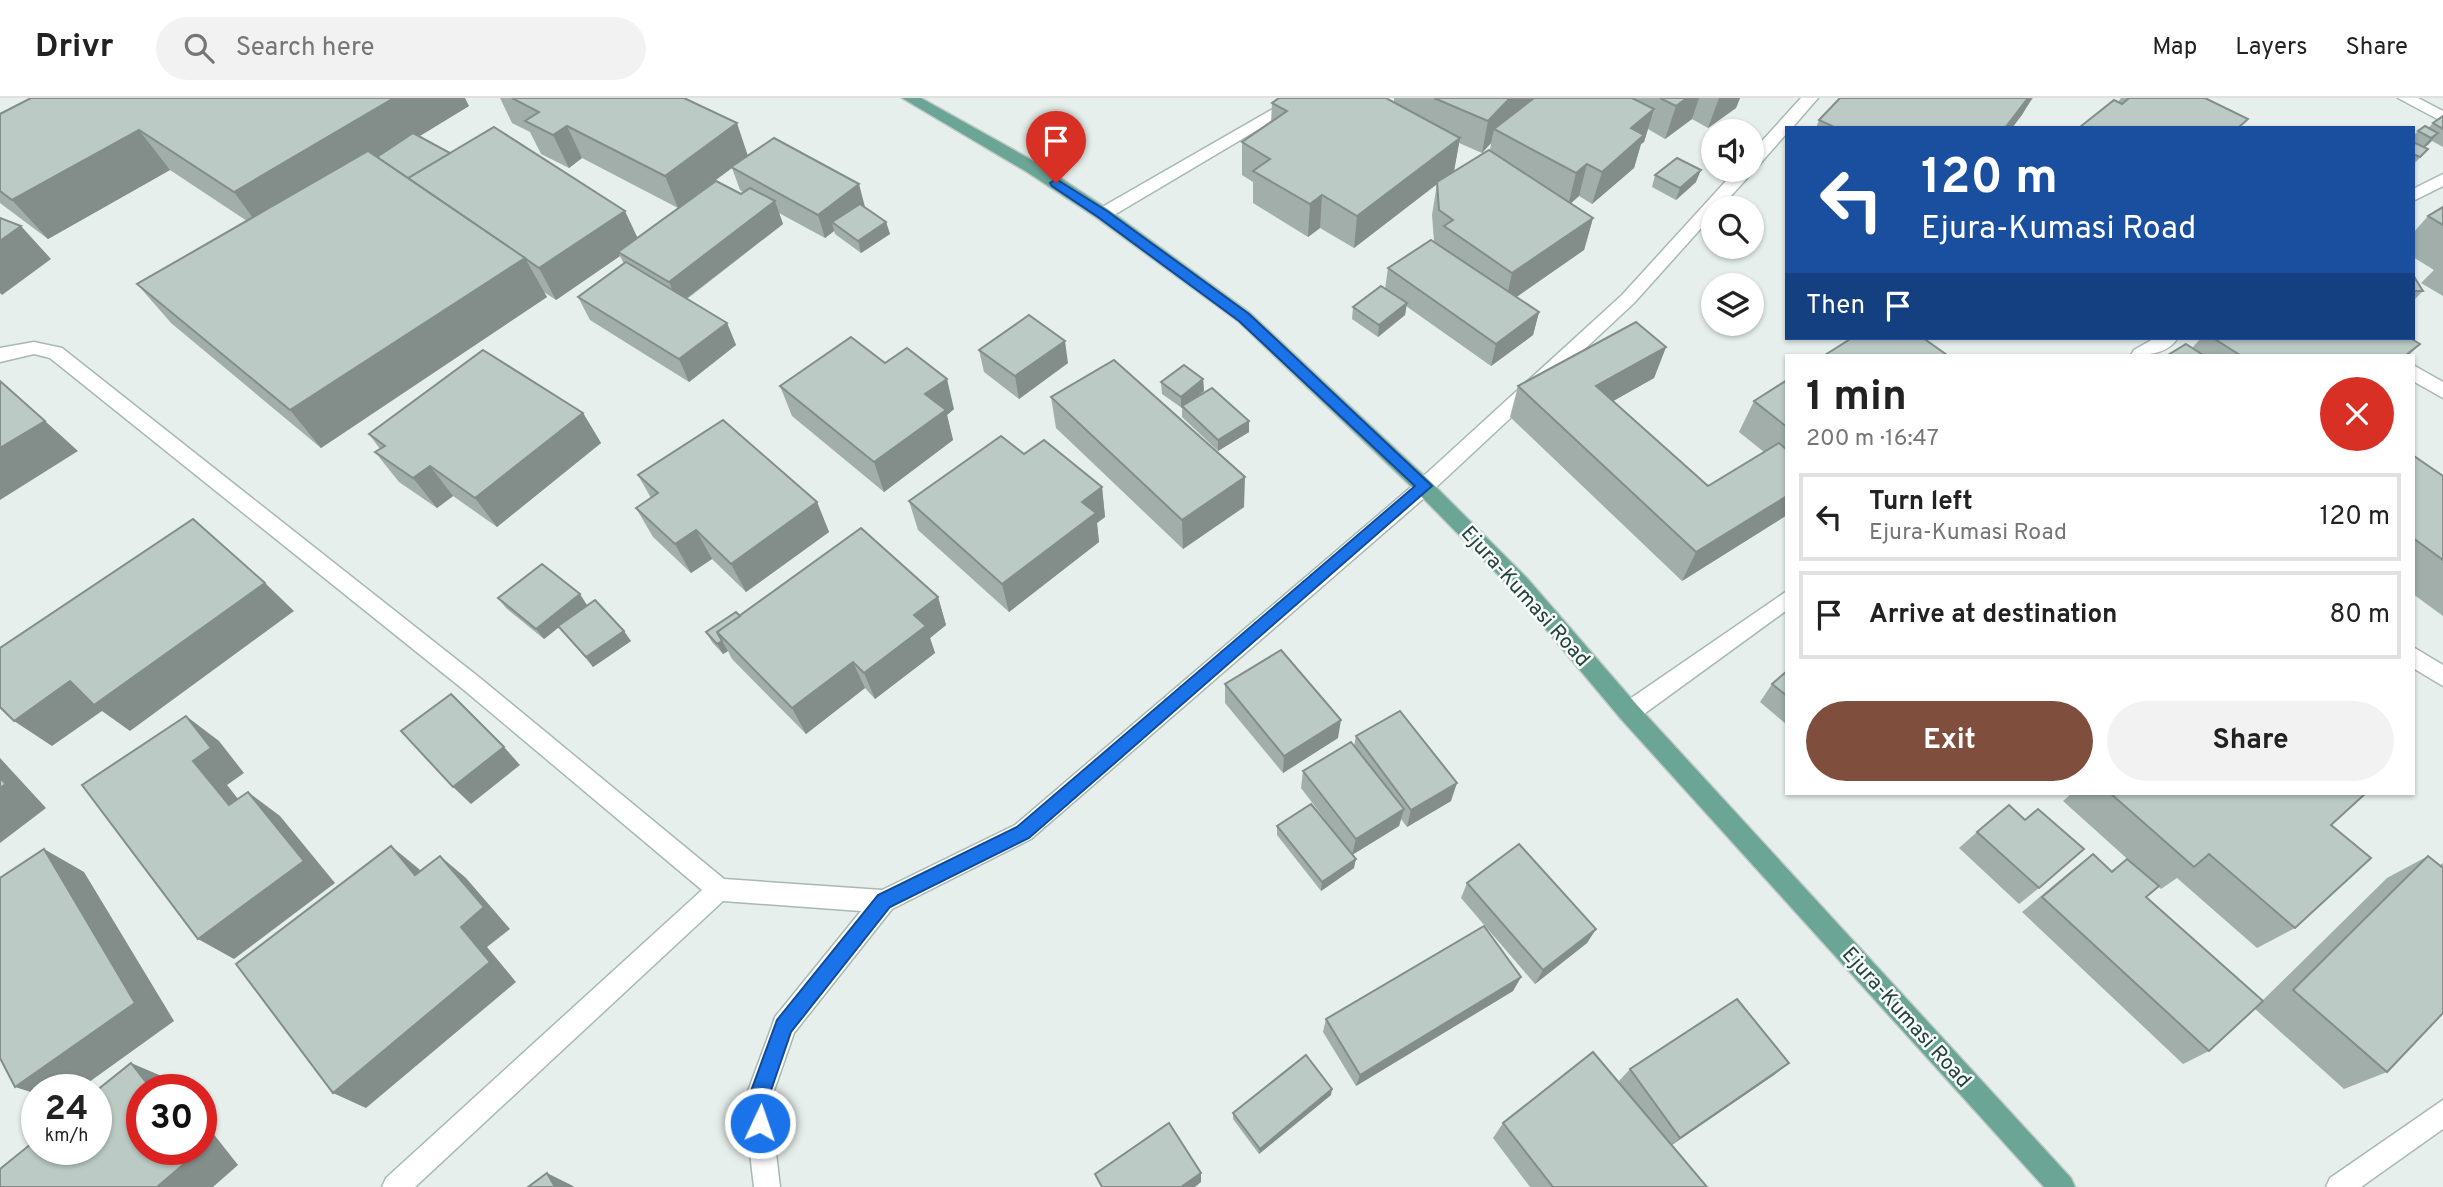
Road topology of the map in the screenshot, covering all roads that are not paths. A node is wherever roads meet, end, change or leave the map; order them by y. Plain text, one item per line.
1 (910, 98) edge
2 (1810, 98) edge
3 (2406, 98) edge
4 (1300, 99) edge
5 (2443, 117) edge
6 (1764, 149) edge
7 (2443, 178) edge
8 (1734, 182) edge
9 (2415, 195) edge
10 (1103, 214) junction
11 (2166, 340) edge
12 (2142, 354) edge
13 (0, 355) edge
14 (2415, 373) edge
15 (2443, 391) edge
16 (1424, 486) junction
17 (1785, 600) edge
18 (2415, 657) edge
19 (2443, 677) edge
20 (1629, 712) junction
21 (719, 890) junction
22 (884, 901) junction
23 (2443, 1113) edge
24 (395, 1187) edge
25 (768, 1187) edge
26 (2062, 1187) edge
27 (2339, 1187) edge

1 - 10 main road, Ejura-Kumasi Road
2 - 6 street
3 - 5 street
4 - 10 street
7 - 9 street
8 - 16 street
10 - 16 main road, Ejura-Kumasi Road
11 - 12 street
13 - 21 street
14 - 15 street
16 - 20 main road, Ejura-Kumasi Road
16 - 22 street
17 - 20 street
18 - 19 street
20 - 26 main road, Ejura-Kumasi Road
21 - 22 street
21 - 24 street
22 - 25 street
23 - 27 street

